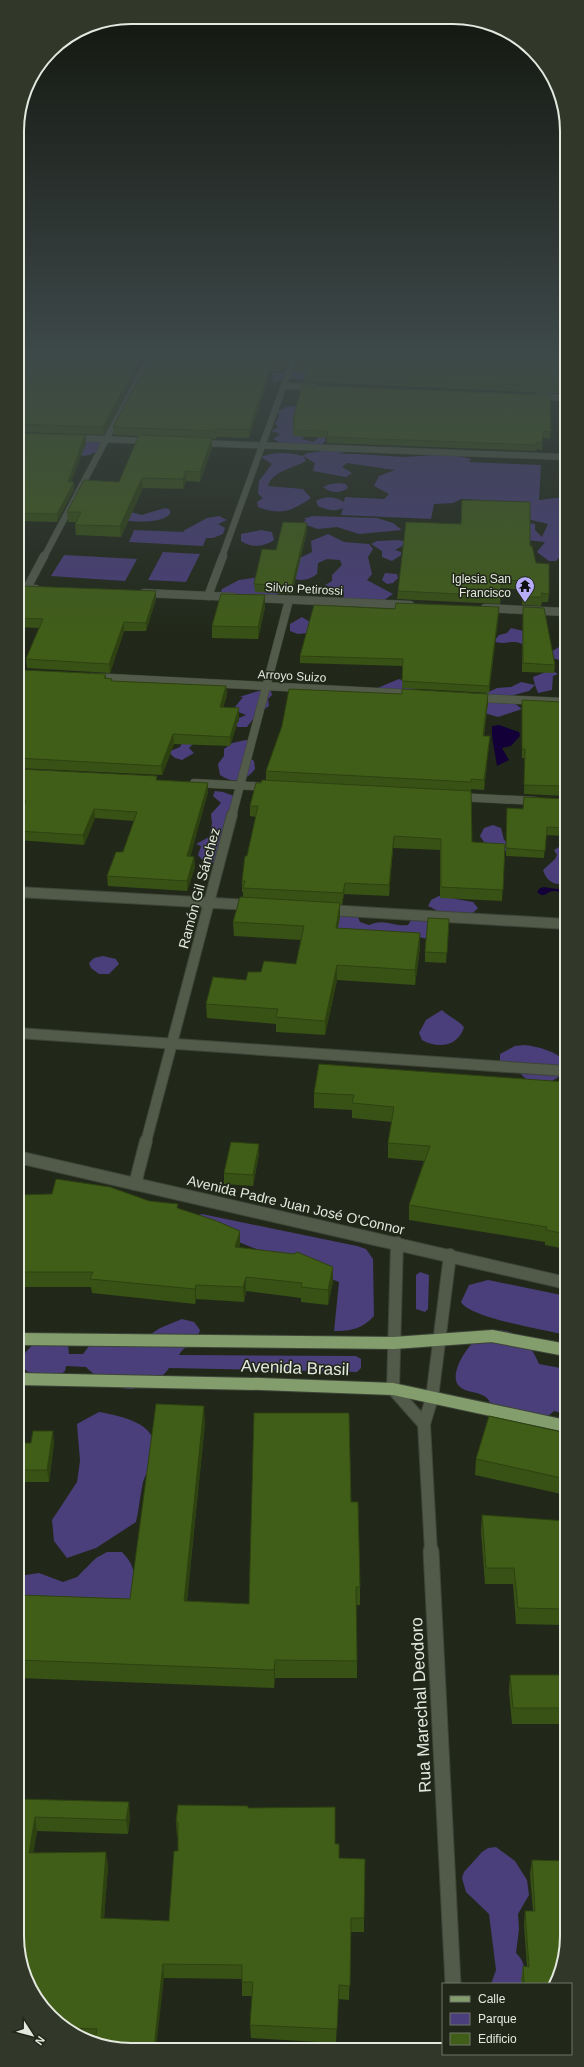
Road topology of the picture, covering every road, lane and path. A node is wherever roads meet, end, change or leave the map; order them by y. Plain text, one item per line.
1 (103, 445) edge
2 (249, 445) edge
3 (262, 446) junction
4 (560, 457) edge
5 (27, 588) joint
6 (42, 589) edge
7 (137, 593) edge
8 (208, 596) junction
9 (289, 600) junction
10 (415, 605) edge
11 (477, 608) edge
12 (560, 612) edge
13 (80, 677) edge
14 (266, 686) junction
15 (424, 695) edge
16 (471, 697) edge
17 (560, 702) edge
18 (184, 782) edge
19 (240, 785) junction
20 (280, 787) edge
21 (446, 796) edge
22 (542, 801) edge
23 (24, 892) edge
24 (209, 903) junction
25 (257, 906) edge
26 (320, 909) edge
27 (560, 924) edge
28 (24, 1033) edge
29 (172, 1044) junction
30 (560, 1072) edge
31 (24, 1158) edge
32 (135, 1184) junction
33 (397, 1243) junction
34 (450, 1255) junction
35 (560, 1282) edge
36 (24, 1339) edge
37 (440, 1339) junction
38 (394, 1344) junction
39 (560, 1349) edge
40 (24, 1379) edge
41 (393, 1389) junction
42 (432, 1398) junction
43 (424, 1424) junction
44 (560, 1425) edge
45 (453, 1983) edge

1 - 5 street
2 - 3 street
3 - 4 street
3 - 8 street
5 - 6 street
7 - 8 street, Silvio Petirossi
8 - 9 street, Silvio Petirossi
9 - 10 street, Silvio Petirossi
9 - 14 street, Ramón Gil Sánchez
11 - 12 street
13 - 14 street, Arroyo Suizo
14 - 15 street, Arroyo Suizo
14 - 19 street, Ramón Gil Sánchez
16 - 17 street
18 - 19 street
19 - 20 street
19 - 24 street, Ramón Gil Sánchez
21 - 22 street
23 - 24 street
24 - 25 street
24 - 29 street, Ramón Gil Sánchez
26 - 27 street
28 - 29 street
29 - 30 street
29 - 32 street, Ramón Gil Sánchez
31 - 32 street, Avenida Padre Juan José O'Connor
32 - 33 street, Avenida Padre Juan José O'Connor
33 - 34 street, Avenida Padre Juan José O'Connor
33 - 38 street
34 - 35 street, Avenida Padre Juan José O'Connor
34 - 37 street, Rua Marechal Deodoro
36 - 38 main road, Avenida Brasil
37 - 38 main road, Avenida Brasil
37 - 39 main road, Avenida Brasil
37 - 42 street, Rua Marechal Deodoro
38 - 41 street
40 - 41 main road, Avenida Brasil
41 - 42 main road, Avenida Brasil
41 - 43 street
42 - 43 street, Rua Marechal Deodoro
42 - 44 main road, Avenida Brasil
43 - 45 street, Rua Marechal Deodoro

